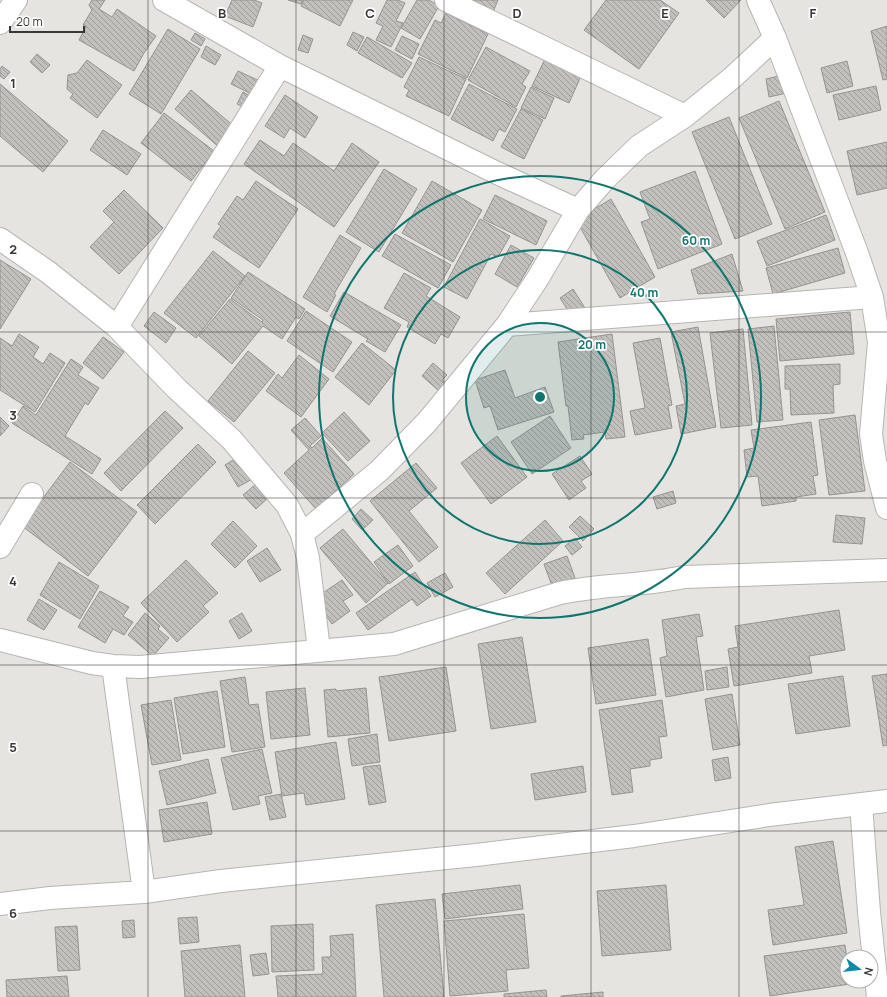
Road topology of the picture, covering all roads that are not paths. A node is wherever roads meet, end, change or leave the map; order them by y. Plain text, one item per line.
1 (16, 0) edge
2 (164, 0) edge
3 (446, 0) edge
4 (758, 0) edge
5 (0, 23) edge
6 (775, 38) junction
7 (280, 66) junction
8 (685, 116) junction
9 (578, 210) junction
10 (0, 239) edge
11 (872, 297) junction
12 (507, 325) junction
13 (117, 327) junction
14 (32, 494) dead end
15 (887, 508) edge
16 (302, 534) junction
17 (0, 546) edge
18 (887, 570) edge
19 (0, 640) edge
20 (319, 650) junction
21 (113, 666) junction
22 (887, 800) edge
23 (861, 804) junction
24 (144, 892) junction
25 (0, 904) edge
26 (878, 997) edge

1 - 5 street
2 - 7 street
3 - 8 street
4 - 6 street
6 - 8 street
6 - 11 street
7 - 9 street
7 - 13 street
8 - 9 street
9 - 12 street
10 - 13 street
11 - 12 street
11 - 15 street
12 - 16 street
13 - 16 street
14 - 17 street
16 - 20 street
18 - 20 street
19 - 21 street
20 - 21 street
21 - 24 street
22 - 23 street
23 - 24 street
23 - 26 street
24 - 25 street

